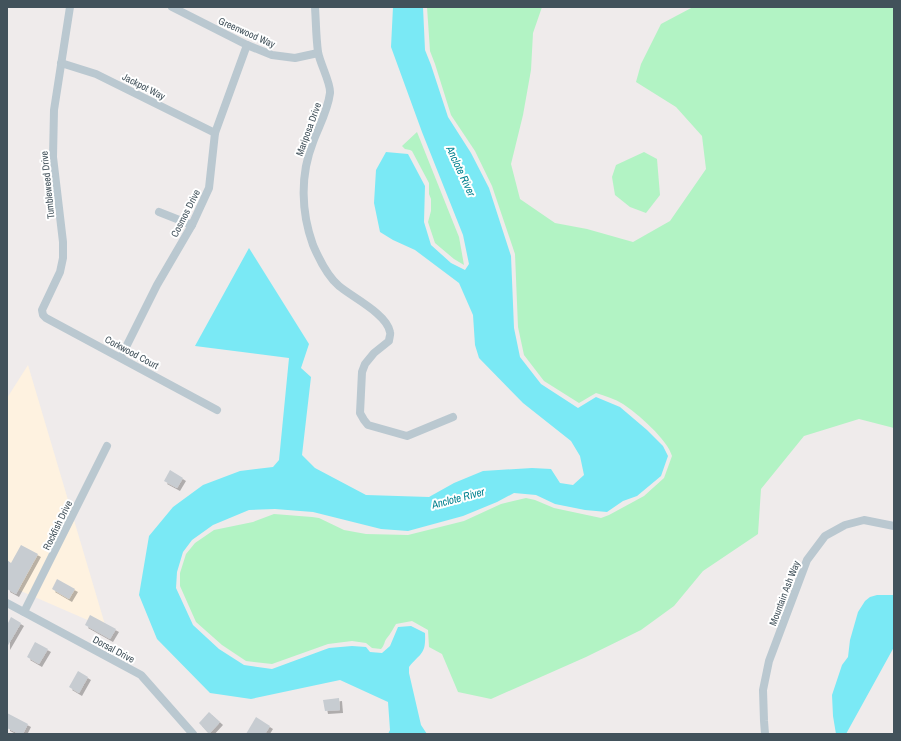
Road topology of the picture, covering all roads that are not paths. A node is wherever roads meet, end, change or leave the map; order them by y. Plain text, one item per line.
1 (70, 7) edge
2 (172, 7) edge
3 (315, 7) edge
4 (247, 45) junction
5 (318, 53) junction
6 (61, 63) junction
7 (216, 133) junction
8 (159, 212) dead end
9 (192, 225) junction
10 (42, 310) joint
11 (121, 357) junction
12 (217, 410) dead end
13 (453, 417) dead end
14 (107, 446) dead end
15 (894, 526) edge
16 (7, 603) edge
17 (24, 612) junction
18 (193, 734) edge
19 (765, 734) edge

1 - 6 street, Tumbleweed Drive
2 - 4 street, Greenwood Way
3 - 5 street, Mariposa Drive
4 - 5 street, Greenwood Way
4 - 7 street, Cosmos Drive
5 - 13 street, Mariposa Drive
6 - 7 street, Jackpot Way
6 - 10 street, Tumbleweed Drive
7 - 9 street, Cosmos Drive
8 - 9 street
9 - 11 street, Cosmos Drive
10 - 11 street, Corkwood Court
11 - 12 street, Corkwood Court
14 - 17 street, Rockfish Drive
15 - 19 street, Mountain Ash Way
16 - 17 street, Dorsal Drive
17 - 18 street, Dorsal Drive

